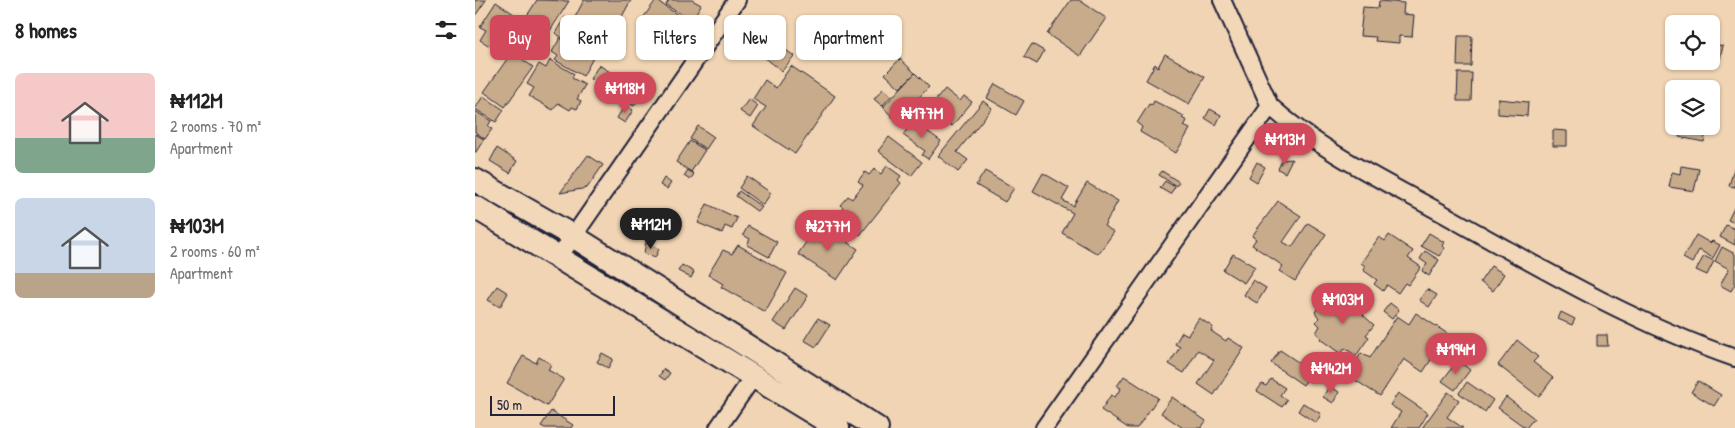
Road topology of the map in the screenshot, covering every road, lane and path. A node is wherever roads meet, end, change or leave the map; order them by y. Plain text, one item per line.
1 (737, 0) edge
2 (1222, 0) edge
3 (1270, 106) junction
4 (475, 180) edge
5 (475, 207) edge
6 (573, 236) junction
7 (559, 257) junction
8 (1735, 358) edge
9 (753, 377) junction
10 (718, 428) edge
11 (838, 428) edge
12 (877, 428) edge
13 (1044, 428) edge

1 - 6 street
2 - 3 street
3 - 8 street
3 - 13 street
4 - 6 street
5 - 7 street
6 - 7 street
6 - 12 street
7 - 9 street
9 - 10 street
9 - 11 street

